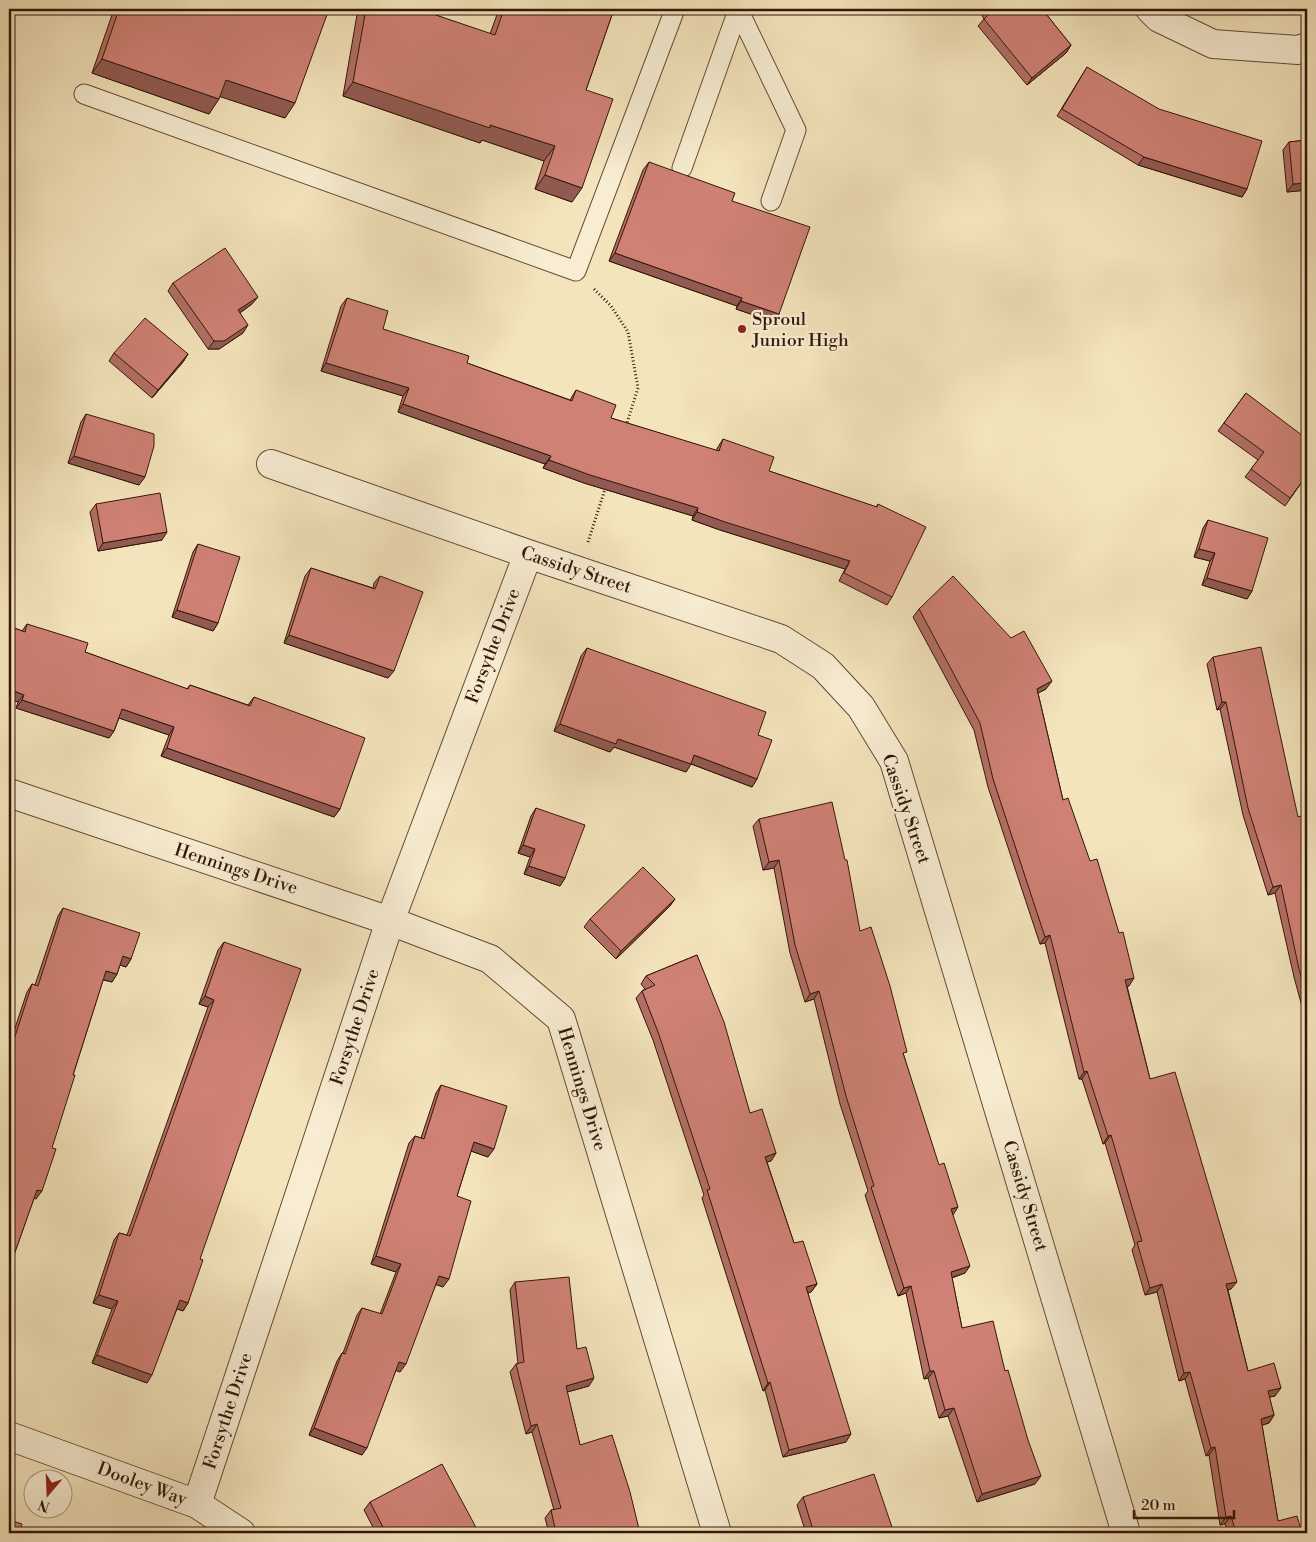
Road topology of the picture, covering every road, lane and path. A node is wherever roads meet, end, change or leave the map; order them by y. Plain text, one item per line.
1 (675, 9) edge
2 (1150, 9) edge
3 (738, 10) edge
4 (1307, 47) edge
5 (84, 94) dead end
6 (682, 168) dead end
7 (771, 200) dead end
8 (576, 271) junction
9 (623, 434) edge
10 (272, 464) dead end
11 (608, 480) edge
12 (528, 554) junction
13 (579, 571) junction
14 (9, 793) edge
15 (390, 920) junction
16 (9, 1436) edge
17 (197, 1504) junction
18 (241, 1533) edge
19 (717, 1533) edge
20 (1126, 1533) edge

1 - 8 lane
2 - 4 street
3 - 6 lane
3 - 7 lane
5 - 8 lane
8 - 9 path
10 - 12 street, Cassidy Street
11 - 13 path
12 - 13 street, Cassidy Street
12 - 15 street, Forsythe Drive
13 - 20 street, Cassidy Street
14 - 15 street, Hennings Drive
15 - 17 street, Forsythe Drive
15 - 19 street, Hennings Drive
16 - 17 street, Dooley Way
17 - 18 street, Dooley Way

